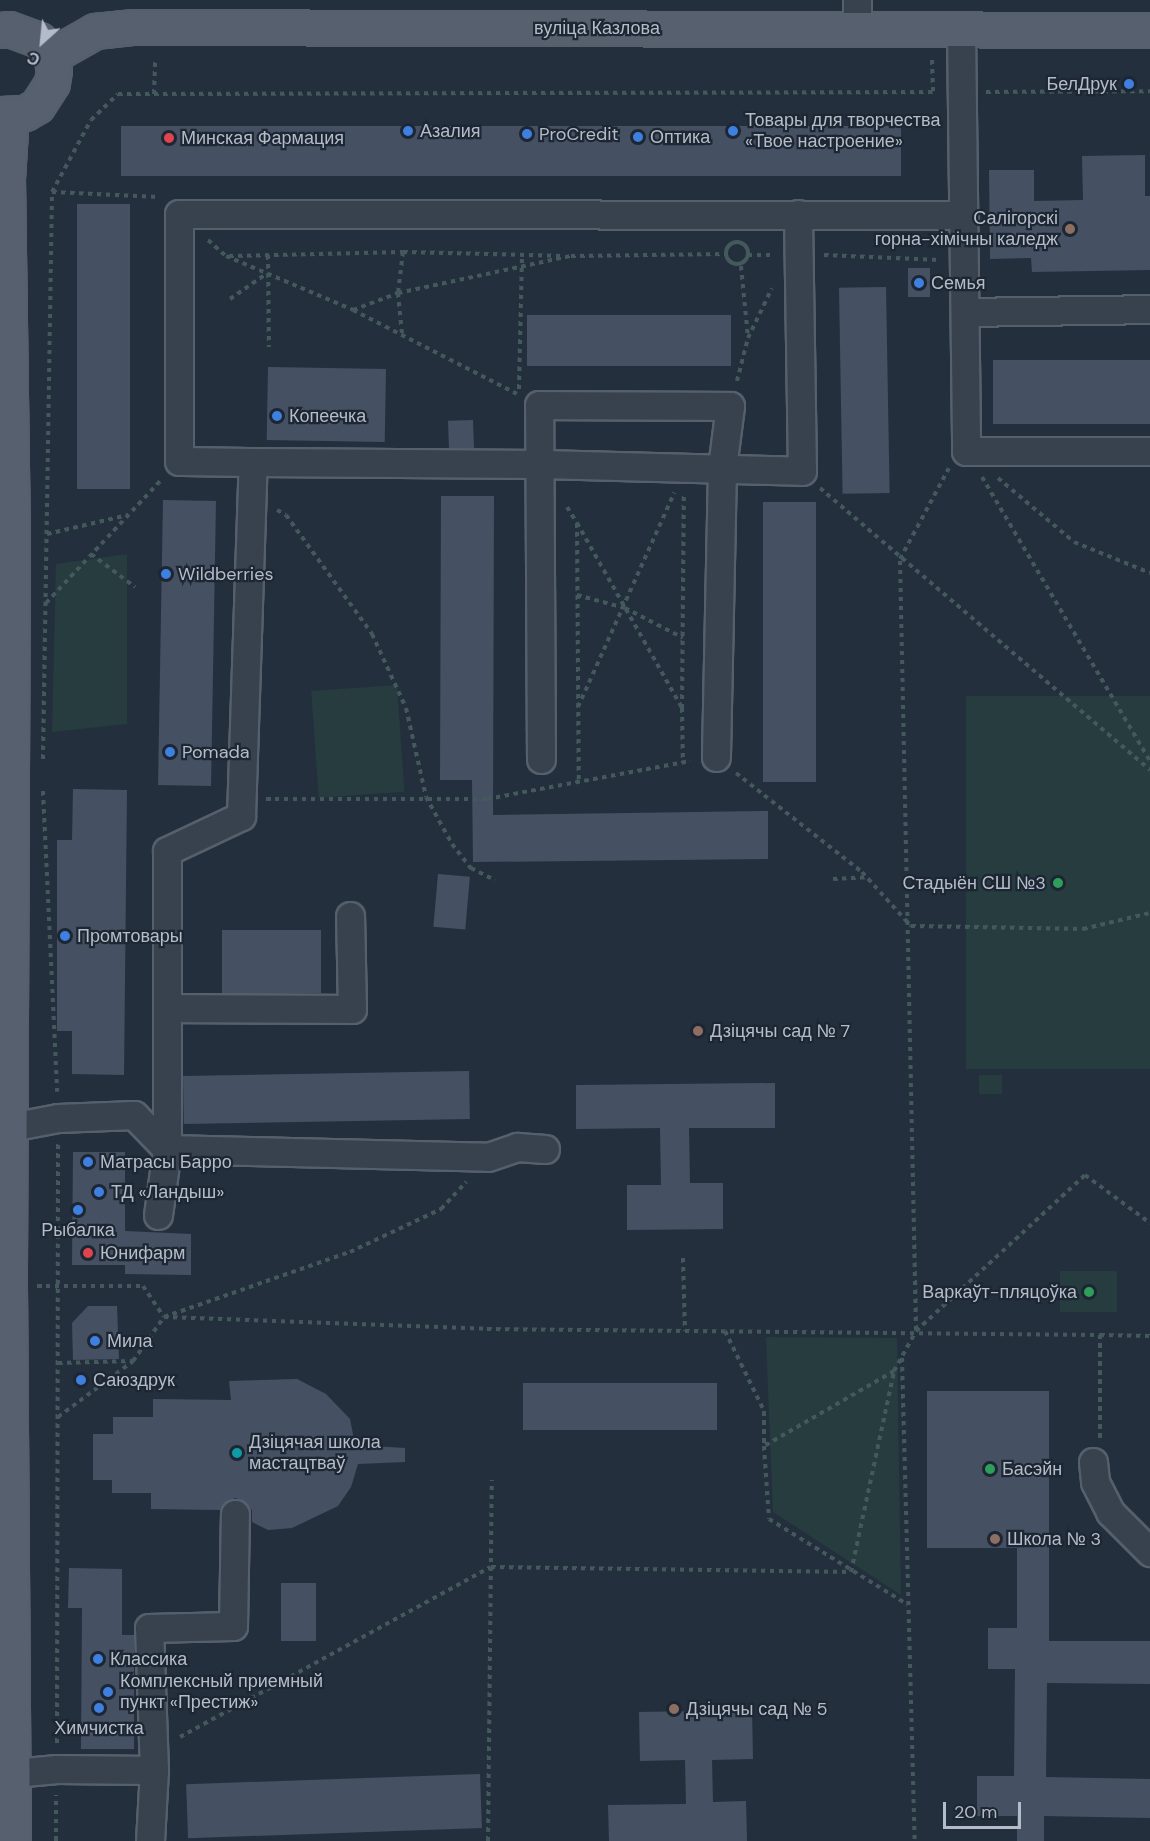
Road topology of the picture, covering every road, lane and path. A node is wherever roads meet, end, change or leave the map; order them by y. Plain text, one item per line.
1 (857, 14) edge
2 (961, 29) junction
3 (0, 30) edge
4 (1150, 30) edge
5 (51, 56) junction
6 (932, 60) dead end
7 (155, 61) dead end
8 (933, 92) junction
9 (962, 92) junction
10 (1150, 92) edge
11 (154, 94) junction
12 (5, 115) edge
13 (3, 180) edge
14 (52, 192) junction
15 (179, 214) junction
16 (798, 214) junction
17 (964, 216) junction
18 (403, 252) junction
19 (726, 254) junction
20 (268, 255) junction
21 (522, 255) junction
22 (748, 255) junction
23 (778, 255) dead end
24 (226, 256) junction
25 (571, 256) junction
26 (523, 266) junction
27 (741, 266) junction
28 (266, 273) junction
29 (398, 293) junction
30 (230, 299) dead end
31 (1150, 309) edge
32 (353, 310) junction
33 (965, 312) junction
34 (402, 335) junction
35 (748, 338) dead end
36 (269, 347) dead end
37 (966, 451) junction
38 (1150, 451) edge
39 (179, 461) junction
40 (253, 462) junction
41 (542, 464) junction
42 (685, 468) junction
43 (722, 468) junction
44 (802, 471) junction
45 (252, 498) junction
46 (565, 503) dead end
47 (128, 515) junction
48 (577, 523) junction
49 (6, 525) edge
50 (47, 534) junction
51 (91, 555) junction
52 (900, 559) junction
53 (1150, 573) edge
54 (135, 587) dead end
55 (577, 595) junction
56 (46, 604) junction
57 (625, 608) junction
58 (683, 638) junction
59 (578, 707) junction
60 (682, 708) junction
61 (716, 757) junction
62 (541, 759) dead end
63 (1150, 761) edge
64 (683, 763) junction
65 (43, 764) dead end
66 (1150, 770) edge
67 (579, 782) junction
68 (43, 787) dead end
69 (426, 797) junction
70 (241, 799) junction
71 (5, 808) edge
72 (866, 877) junction
73 (833, 879) dead end
74 (495, 880) dead end
75 (1150, 913) edge
76 (350, 916) dead end
77 (911, 927) junction
78 (167, 1008) junction
79 (58, 1118) junction
80 (6, 1127) edge
81 (167, 1149) junction
82 (544, 1149) dead end
83 (488, 1158) junction
84 (158, 1215) dead end
85 (1150, 1223) edge
86 (4, 1231) edge
87 (683, 1258) dead end
88 (58, 1286) junction
89 (164, 1317) junction
90 (685, 1330) junction
91 (725, 1331) junction
92 (916, 1331) junction
93 (1100, 1335) junction
94 (1150, 1336) edge
95 (902, 1357) junction
96 (133, 1361) junction
97 (58, 1363) junction
98 (894, 1371) junction
99 (58, 1417) junction
100 (764, 1446) junction
101 (1093, 1462) joint
102 (492, 1480) dead end
103 (235, 1514) dead end
104 (1150, 1552) edge
105 (491, 1567) junction
106 (851, 1572) junction
107 (908, 1605) junction
108 (6, 1661) edge
109 (153, 1761) junction
110 (57, 1769) junction
111 (14, 1773) junction
112 (13, 1841) edge
113 (56, 1841) edge
114 (150, 1841) edge
115 (488, 1841) edge
116 (915, 1841) edge

1 - 2 main road, вуліца Казлова
1 - 5 main road, вуліца Казлова
2 - 4 main road, вуліца Казлова
2 - 9 lane
3 - 5 main road
5 - 12 main road
6 - 8 path
7 - 11 path
8 - 9 path
8 - 11 path
9 - 10 path
9 - 17 lane
11 - 14 path
12 - 13 main road
13 - 49 main road
14 - 15 path
14 - 50 path
15 - 16 lane
15 - 24 path
15 - 39 lane
16 - 17 lane
16 - 44 lane
17 - 33 lane
18 - 20 path
18 - 21 path
18 - 29 path
19 - 22 path
19 - 25 path
19 - 27 path
20 - 24 path
20 - 28 path
21 - 25 path
21 - 26 path
22 - 23 path
22 - 27 path
24 - 28 path
25 - 26 path
26 - 29 path
26 - 34 path
27 - 35 path
28 - 30 path
28 - 32 path
28 - 36 path
29 - 32 path
29 - 34 path
31 - 33 lane
32 - 34 path
33 - 37 lane
37 - 38 lane
37 - 52 path
37 - 53 path
37 - 63 path
39 - 40 lane
39 - 47 path
40 - 41 lane
40 - 45 lane
41 - 42 lane
41 - 43 lane
41 - 62 lane
42 - 43 lane
42 - 57 path
42 - 58 path
43 - 44 lane
43 - 61 lane
44 - 52 path
45 - 69 path
45 - 70 lane
46 - 48 path
47 - 50 path
47 - 51 path
48 - 55 path
48 - 57 path
49 - 71 main road
50 - 56 path
51 - 54 path
51 - 56 path
52 - 66 path
52 - 77 path
55 - 57 path
55 - 59 path
56 - 65 path
57 - 58 path
57 - 59 path
57 - 60 path
58 - 60 path
59 - 67 path
60 - 64 path
61 - 64 path
61 - 72 path
64 - 67 path
67 - 69 path
68 - 79 path
69 - 70 path
69 - 74 path
70 - 78 lane
71 - 80 main road
72 - 73 path
72 - 77 path
75 - 77 path
76 - 78 lane
77 - 92 path
78 - 81 lane
79 - 80 lane
79 - 81 lane
79 - 88 path
80 - 86 main road
81 - 83 lane
81 - 84 lane
82 - 83 lane
83 - 89 path
85 - 92 path
86 - 108 main road
87 - 90 path
88 - 89 path
88 - 97 path
89 - 90 path
89 - 96 path
90 - 91 path
91 - 92 path
91 - 100 path
92 - 93 path
92 - 95 path
93 - 94 path
93 - 101 path
95 - 98 path
95 - 107 path
96 - 97 path
96 - 99 path
97 - 99 path
98 - 100 path
98 - 106 path
99 - 110 path
100 - 106 path
101 - 104 lane
102 - 105 path
103 - 109 lane
105 - 106 path
105 - 109 path
105 - 115 path
106 - 107 path
107 - 116 path
108 - 111 main road
109 - 110 lane
109 - 114 lane
110 - 111 lane
110 - 113 path
111 - 112 main road

